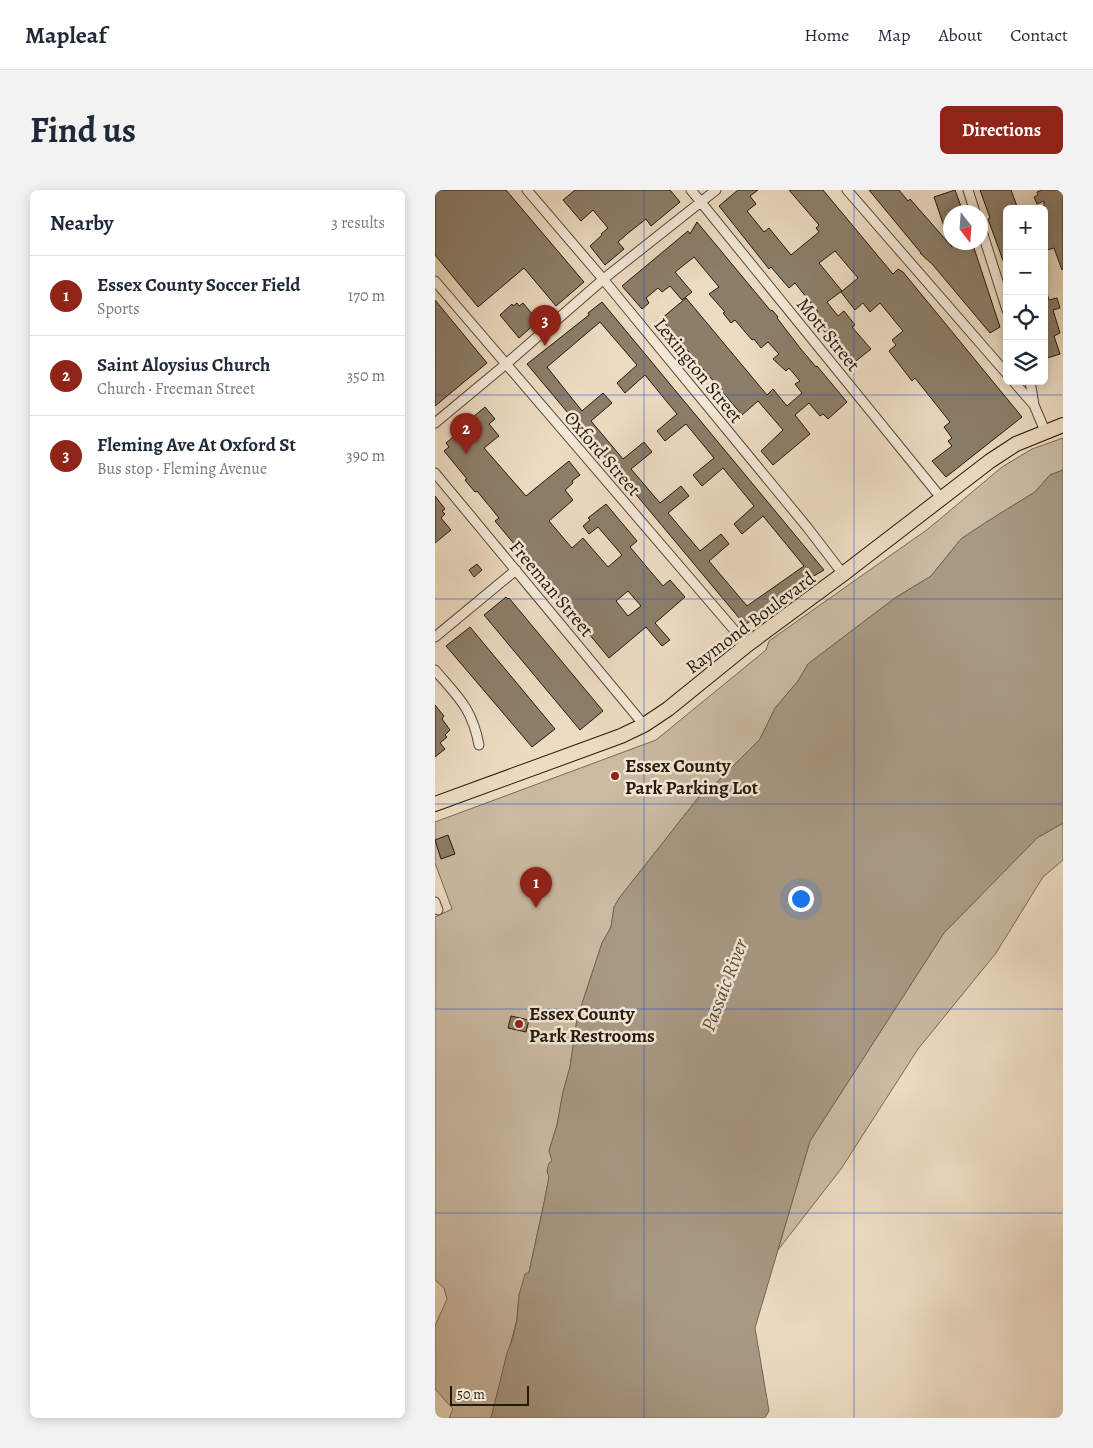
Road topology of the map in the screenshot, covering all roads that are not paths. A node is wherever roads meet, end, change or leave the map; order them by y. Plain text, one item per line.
1 (527, 190) edge
2 (691, 190) edge
3 (716, 190) edge
4 (847, 190) edge
5 (968, 190) edge
6 (702, 202) junction
7 (973, 205) edge
8 (988, 250) edge
9 (603, 279) junction
10 (435, 281) edge
11 (1003, 297) edge
12 (506, 364) junction
13 (1003, 369) edge
14 (1016, 385) edge
15 (1031, 385) edge
16 (1034, 405) junction
17 (435, 423) edge
18 (1063, 425) edge
19 (1045, 432) junction
20 (435, 473) edge
21 (942, 499) junction
22 (516, 570) junction
23 (843, 574) junction
24 (435, 637) edge
25 (747, 645) junction
26 (435, 670) edge
27 (644, 725) junction
28 (479, 745) dead end
29 (435, 804) edge

1 - 9 street, Lexington Street
2 - 6 street, Mott Street
3 - 6 street
4 - 13 street
5 - 7 street
6 - 9 street
6 - 21 street, Mott Street
8 - 11 street
9 - 12 street
9 - 23 street, Lexington Street
10 - 12 street, Oxford Street
12 - 17 street
12 - 25 street, Oxford Street
14 - 16 street
15 - 16 street
16 - 19 street
18 - 19 main road, Raymond Boulevard
19 - 21 main road, Raymond Boulevard
20 - 22 street, Freeman Street
21 - 23 main road, Raymond Boulevard
22 - 24 street
22 - 27 street, Freeman Street
23 - 25 main road, Raymond Boulevard
25 - 27 main road, Raymond Boulevard
26 - 28 street
27 - 29 main road, Raymond Boulevard

